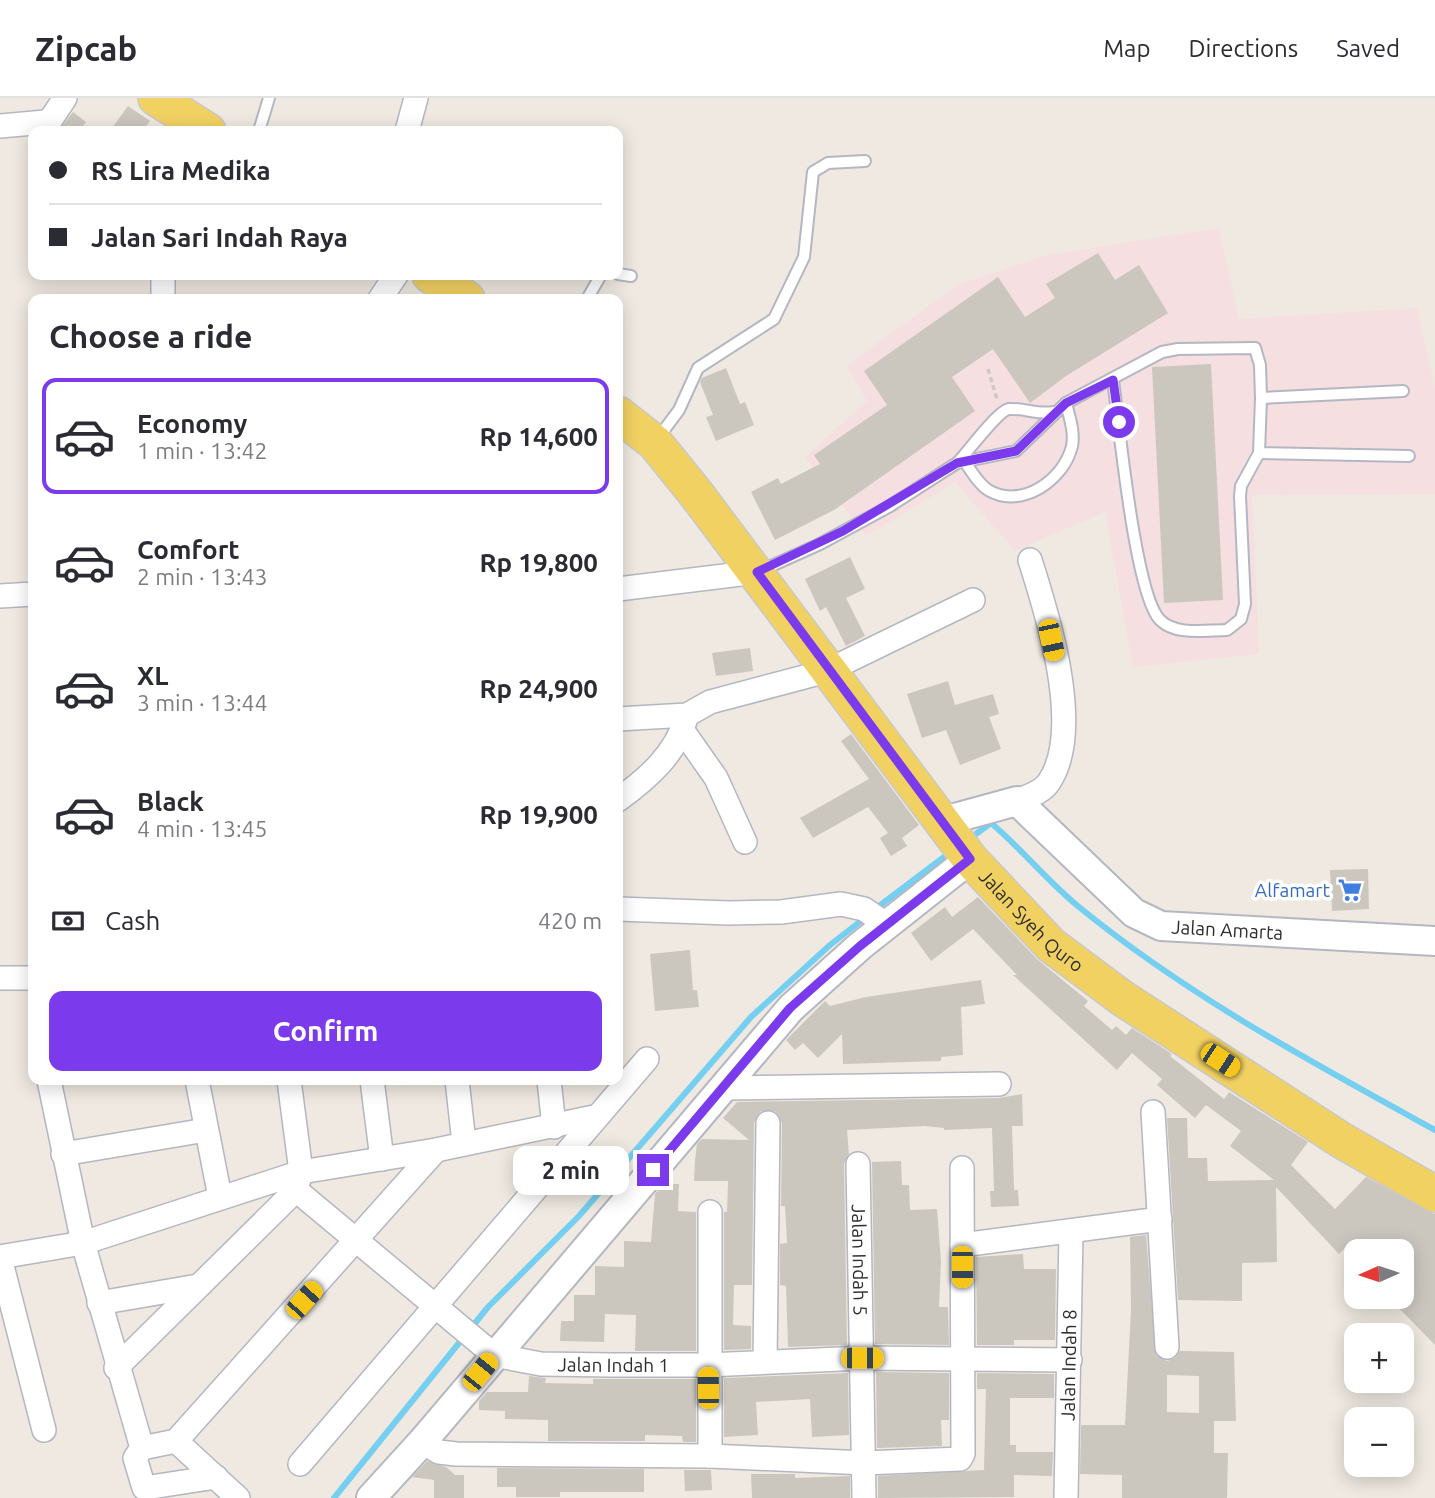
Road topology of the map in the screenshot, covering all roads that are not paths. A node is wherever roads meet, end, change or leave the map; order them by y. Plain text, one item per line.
1 (65, 98) edge
2 (156, 98) edge
3 (270, 98) edge
4 (415, 98) edge
5 (0, 126) edge
6 (198, 126) edge
7 (261, 126) edge
8 (408, 126) edge
9 (865, 161) dead end
10 (623, 275) edge
11 (631, 276) dead end
12 (438, 280) edge
13 (459, 294) edge
14 (1113, 380) junction
15 (1403, 391) dead end
16 (1261, 398) junction
17 (1062, 407) junction
18 (623, 418) edge
19 (655, 443) junction
20 (1258, 453) junction
21 (1409, 456) dead end
22 (960, 462) junction
23 (1030, 560) dead end
24 (757, 572) junction
25 (623, 588) edge
26 (28, 594) edge
27 (0, 596) edge
28 (973, 600) dead end
29 (827, 671) junction
30 (623, 719) edge
31 (685, 723) junction
32 (623, 796) edge
33 (1017, 800) junction
34 (958, 841) junction
35 (745, 842) dead end
36 (623, 909) edge
37 (876, 917) junction
38 (1435, 941) edge
39 (0, 978) edge
40 (28, 984) edge
41 (647, 1059) dead end
42 (999, 1084) dead end
43 (50, 1085) edge
44 (198, 1085) edge
45 (289, 1085) edge
46 (373, 1085) edge
47 (458, 1085) edge
48 (550, 1085) edge
49 (724, 1088) junction
50 (1153, 1112) dead end
51 (594, 1117) junction
52 (768, 1123) dead end
53 (554, 1127) junction
54 (206, 1130) junction
55 (464, 1143) junction
56 (436, 1150) junction
57 (63, 1154) junction
58 (382, 1159) junction
59 (858, 1164) dead end
60 (962, 1168) dead end
61 (298, 1181) junction
62 (1435, 1194) edge
63 (220, 1198) junction
64 (710, 1212) dead end
65 (1160, 1219) junction
66 (1071, 1233) junction
67 (359, 1240) junction
68 (83, 1243) junction
69 (962, 1245) junction
70 (0, 1257) edge
71 (198, 1286) junction
72 (4, 1288) edge
73 (99, 1303) junction
74 (446, 1312) junction
75 (1167, 1347) dead end
76 (489, 1351) junction
77 (862, 1358) junction
78 (963, 1359) junction
79 (1070, 1360) junction
80 (765, 1361) junction
81 (708, 1365) junction
82 (117, 1368) junction
83 (44, 1430) dead end
84 (176, 1441) junction
85 (422, 1442) junction
86 (142, 1448) junction
87 (710, 1456) junction
88 (865, 1463) junction
89 (300, 1464) dead end
90 (216, 1477) junction
91 (238, 1498) edge
92 (371, 1498) edge
93 (864, 1498) edge
94 (1066, 1498) edge

1 - 5 street
2 - 6 main road
3 - 7 lane
4 - 8 street
9 - 19 lane
10 - 11 lane
12 - 13 main road
14 - 16 lane
14 - 17 lane
14 - 20 lane
15 - 16 lane
16 - 20 lane
17 - 22 lane
17 - 22 lane
17 - 22 lane
18 - 19 main road, Jalan Syeh Quro
19 - 24 main road, Jalan Syeh Quro
20 - 21 lane
22 - 24 lane
23 - 33 street
24 - 25 street
24 - 29 main road, Jalan Syeh Quro
26 - 27 street
28 - 29 street
29 - 31 street
29 - 34 main road, Jalan Syeh Quro
30 - 31 street
31 - 32 street
31 - 35 street
33 - 34 street
33 - 38 street, Jalan Amarta
34 - 37 street
34 - 62 main road, Jalan Syeh Quro
36 - 37 street
37 - 49 street
39 - 40 street
41 - 51 street
42 - 49 street
43 - 57 street
44 - 54 street
45 - 61 street
46 - 58 street
47 - 55 street
48 - 53 street
49 - 76 street
50 - 65 street
51 - 53 street
51 - 74 street
52 - 80 street
53 - 55 street
54 - 57 street
54 - 63 street
55 - 56 street
56 - 58 street
56 - 67 street
57 - 68 street
58 - 61 street
59 - 77 street, Jalan Indah 5
60 - 69 street
61 - 63 street
61 - 67 street
61 - 71 street
63 - 68 street
64 - 81 street
65 - 66 street
65 - 75 street
66 - 69 street
66 - 79 street, Jalan Indah 8
67 - 74 street
67 - 84 street
68 - 70 street
68 - 73 street
69 - 78 street
70 - 72 street
71 - 73 street
71 - 82 street
72 - 83 street
73 - 82 street
74 - 76 street
74 - 89 street
76 - 81 street, Jalan Indah 1
76 - 85 street
77 - 78 street, Jalan Indah 1
77 - 80 street, Jalan Indah 1
77 - 88 street, Jalan Indah 5
78 - 79 street, Jalan Indah 1
78 - 88 street
79 - 94 street, Jalan Indah 8
80 - 81 street, Jalan Indah 1
81 - 87 street
82 - 86 street
84 - 86 street
84 - 90 street
85 - 87 street
85 - 92 street
86 - 90 street
87 - 88 street
88 - 93 street, Jalan Indah 5
90 - 91 street

